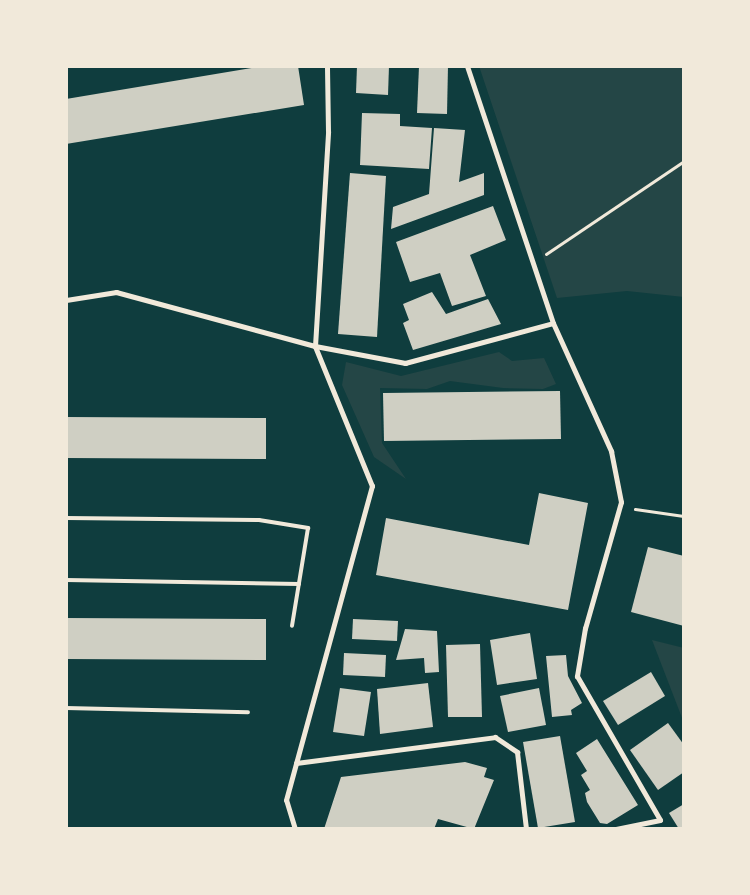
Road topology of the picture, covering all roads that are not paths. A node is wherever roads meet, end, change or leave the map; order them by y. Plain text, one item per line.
1 (327, 66) edge
2 (467, 66) edge
3 (66, 300) edge
4 (553, 323) junction
5 (315, 346) junction
6 (66, 518) edge
7 (66, 580) edge
8 (299, 584) junction
9 (292, 626) dead end
10 (66, 708) edge
11 (248, 712) dead end
12 (296, 763) junction
13 (295, 829) edge
14 (526, 829) edge
15 (616, 829) edge

1 - 5 street
2 - 4 street
3 - 5 street
4 - 5 street
4 - 15 street
5 - 12 street
6 - 8 lane
7 - 8 lane
8 - 9 lane
10 - 11 lane
12 - 13 street
12 - 14 street

